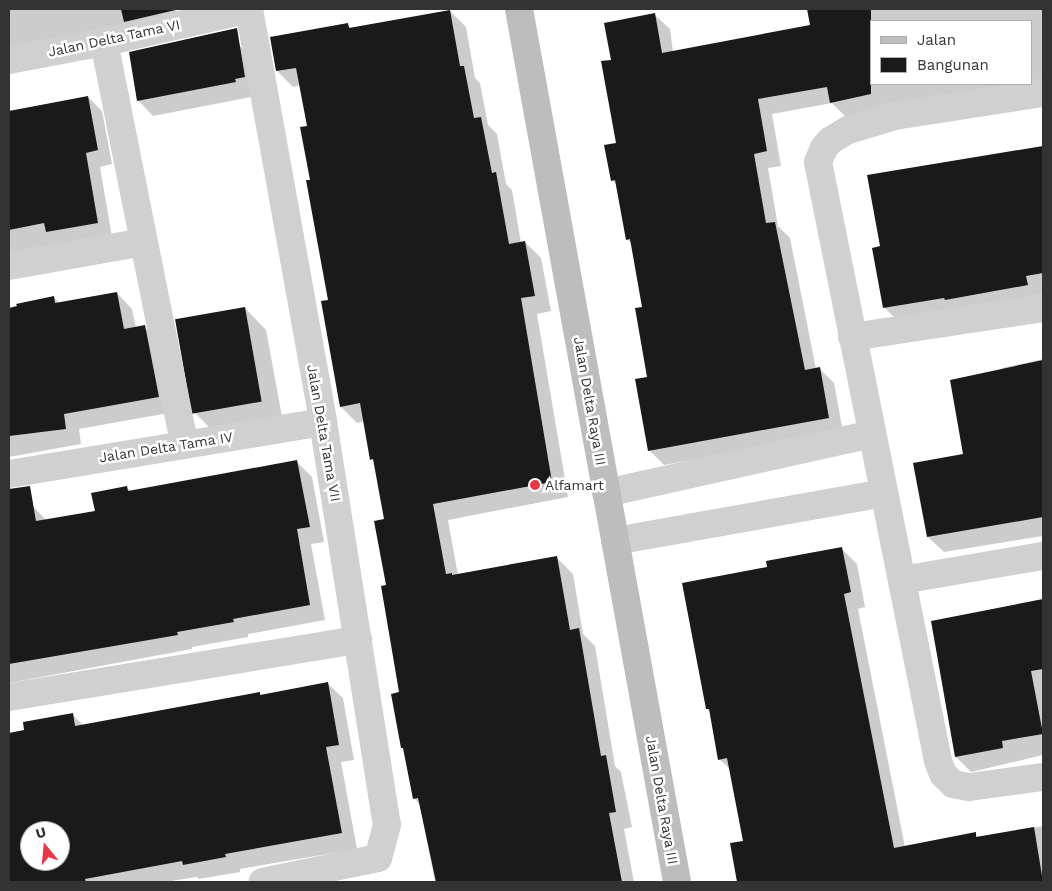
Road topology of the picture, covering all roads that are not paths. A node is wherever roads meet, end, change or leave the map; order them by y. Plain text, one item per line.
1 (249, 9) edge
2 (519, 9) edge
3 (104, 42) junction
4 (9, 60) edge
5 (1043, 93) edge
6 (144, 242) junction
7 (9, 266) edge
8 (1043, 308) edge
9 (852, 337) junction
10 (323, 422) junction
11 (872, 434) junction
12 (184, 443) junction
13 (9, 474) edge
14 (606, 493) junction
15 (884, 493) junction
16 (615, 541) junction
17 (1043, 556) edge
18 (902, 580) junction
19 (358, 640) junction
20 (9, 697) edge
21 (1043, 777) edge
22 (262, 882) edge
23 (677, 882) edge

1 - 3 street, Jalan Delta Tama VI
1 - 10 street, Jalan Delta Tama VII
2 - 14 street, Jalan Delta Raya III
3 - 4 street, Jalan Delta Tama VI
3 - 6 street
5 - 9 street
6 - 7 street
6 - 12 street
8 - 9 street
9 - 11 street
10 - 12 street, Jalan Delta Tama IV
10 - 19 street, Jalan Delta Tama VII
11 - 14 street
11 - 15 street
12 - 13 street, Jalan Delta Tama IV
14 - 16 street, Jalan Delta Raya III
15 - 16 street
15 - 18 street
16 - 23 street, Jalan Delta Raya III
17 - 18 street
18 - 21 street
19 - 20 street
19 - 22 street, Jalan Delta Tama VII

